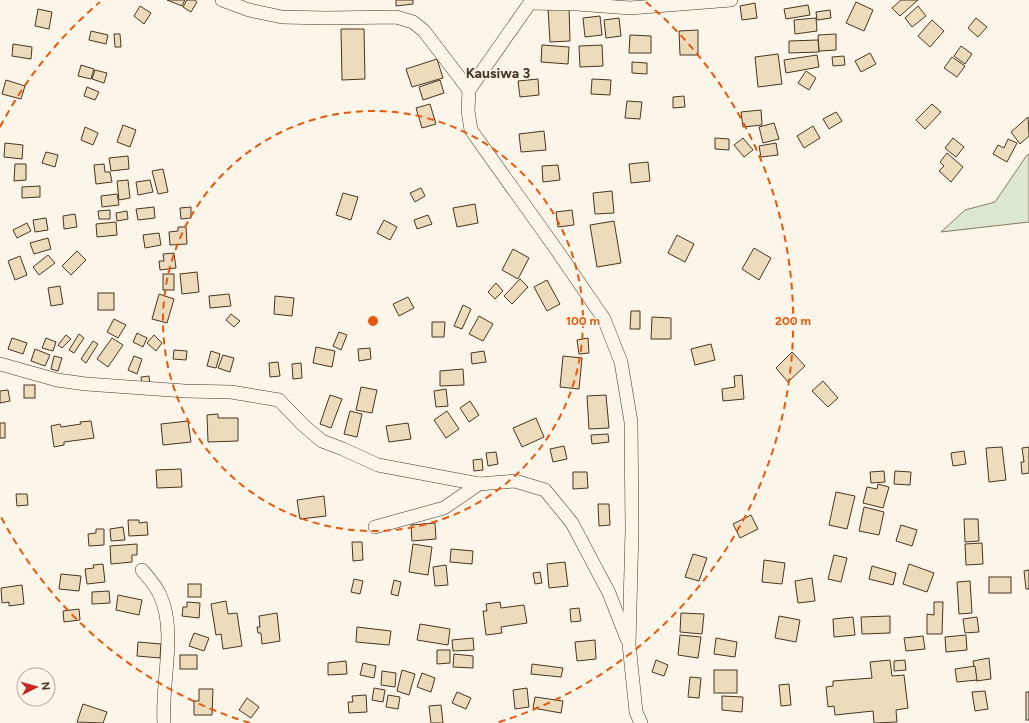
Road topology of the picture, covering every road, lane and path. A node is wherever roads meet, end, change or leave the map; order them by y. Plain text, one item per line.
1 (222, 0) edge
2 (731, 0) edge
3 (531, 1) edge
4 (469, 90) junction
5 (0, 364) edge
6 (479, 484) junction
7 (375, 527) dead end
8 (142, 570) dead end
9 (629, 644) junction
10 (164, 723) edge
11 (641, 723) edge

1 - 4 street
2 - 3 street
3 - 4 street
4 - 9 street
5 - 6 street
6 - 7 street
6 - 9 street
8 - 10 street
9 - 11 street

